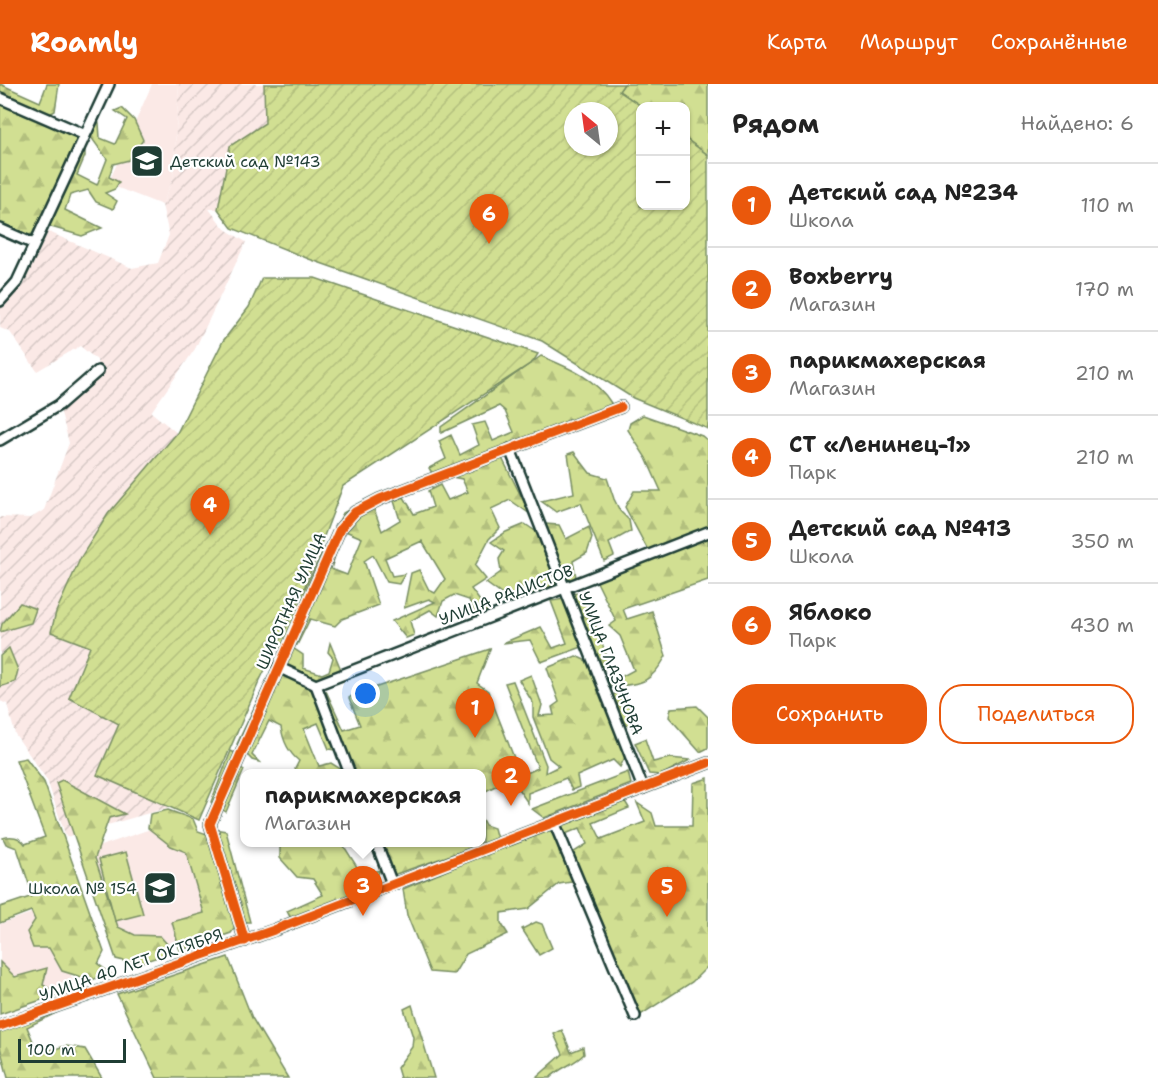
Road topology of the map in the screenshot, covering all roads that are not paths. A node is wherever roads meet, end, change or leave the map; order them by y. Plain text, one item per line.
1 (109, 84) edge
2 (0, 98) edge
3 (83, 134) junction
4 (0, 229) edge
5 (34, 244) junction
6 (0, 301) edge
7 (98, 371) dead end
8 (621, 407) dead end
9 (0, 440) edge
10 (510, 449) junction
11 (708, 532) edge
12 (565, 588) junction
13 (278, 668) junction
14 (316, 686) junction
15 (708, 763) edge
16 (348, 769) edge
17 (643, 788) junction
18 (554, 822) junction
19 (378, 847) edge
20 (392, 884) junction
21 (245, 941) junction
22 (635, 1016) dead end
23 (0, 1026) edge

1 - 3 street
2 - 3 street
3 - 5 street
4 - 5 street
5 - 6 street
7 - 9 street
8 - 10 street, ШИРОТНАЯ УЛИЦА
10 - 12 street, УЛИЦА ГЛАЗУНОВА
10 - 13 street, ШИРОТНАЯ УЛИЦА
11 - 12 street, УЛИЦА РАДИСТОВ
12 - 14 street, УЛИЦА РАДИСТОВ
12 - 17 street, УЛИЦА ГЛАЗУНОВА
13 - 14 street
13 - 21 street, ШИРОТНАЯ УЛИЦА
14 - 16 street
15 - 17 street, УЛИЦА 40 ЛЕТ ОКТЯБРЯ
17 - 18 street, УЛИЦА 40 ЛЕТ ОКТЯБРЯ
18 - 20 street, УЛИЦА 40 ЛЕТ ОКТЯБРЯ
18 - 22 street
19 - 20 street
20 - 21 street, УЛИЦА 40 ЛЕТ ОКТЯБРЯ
21 - 23 street, УЛИЦА 40 ЛЕТ ОКТЯБРЯ

